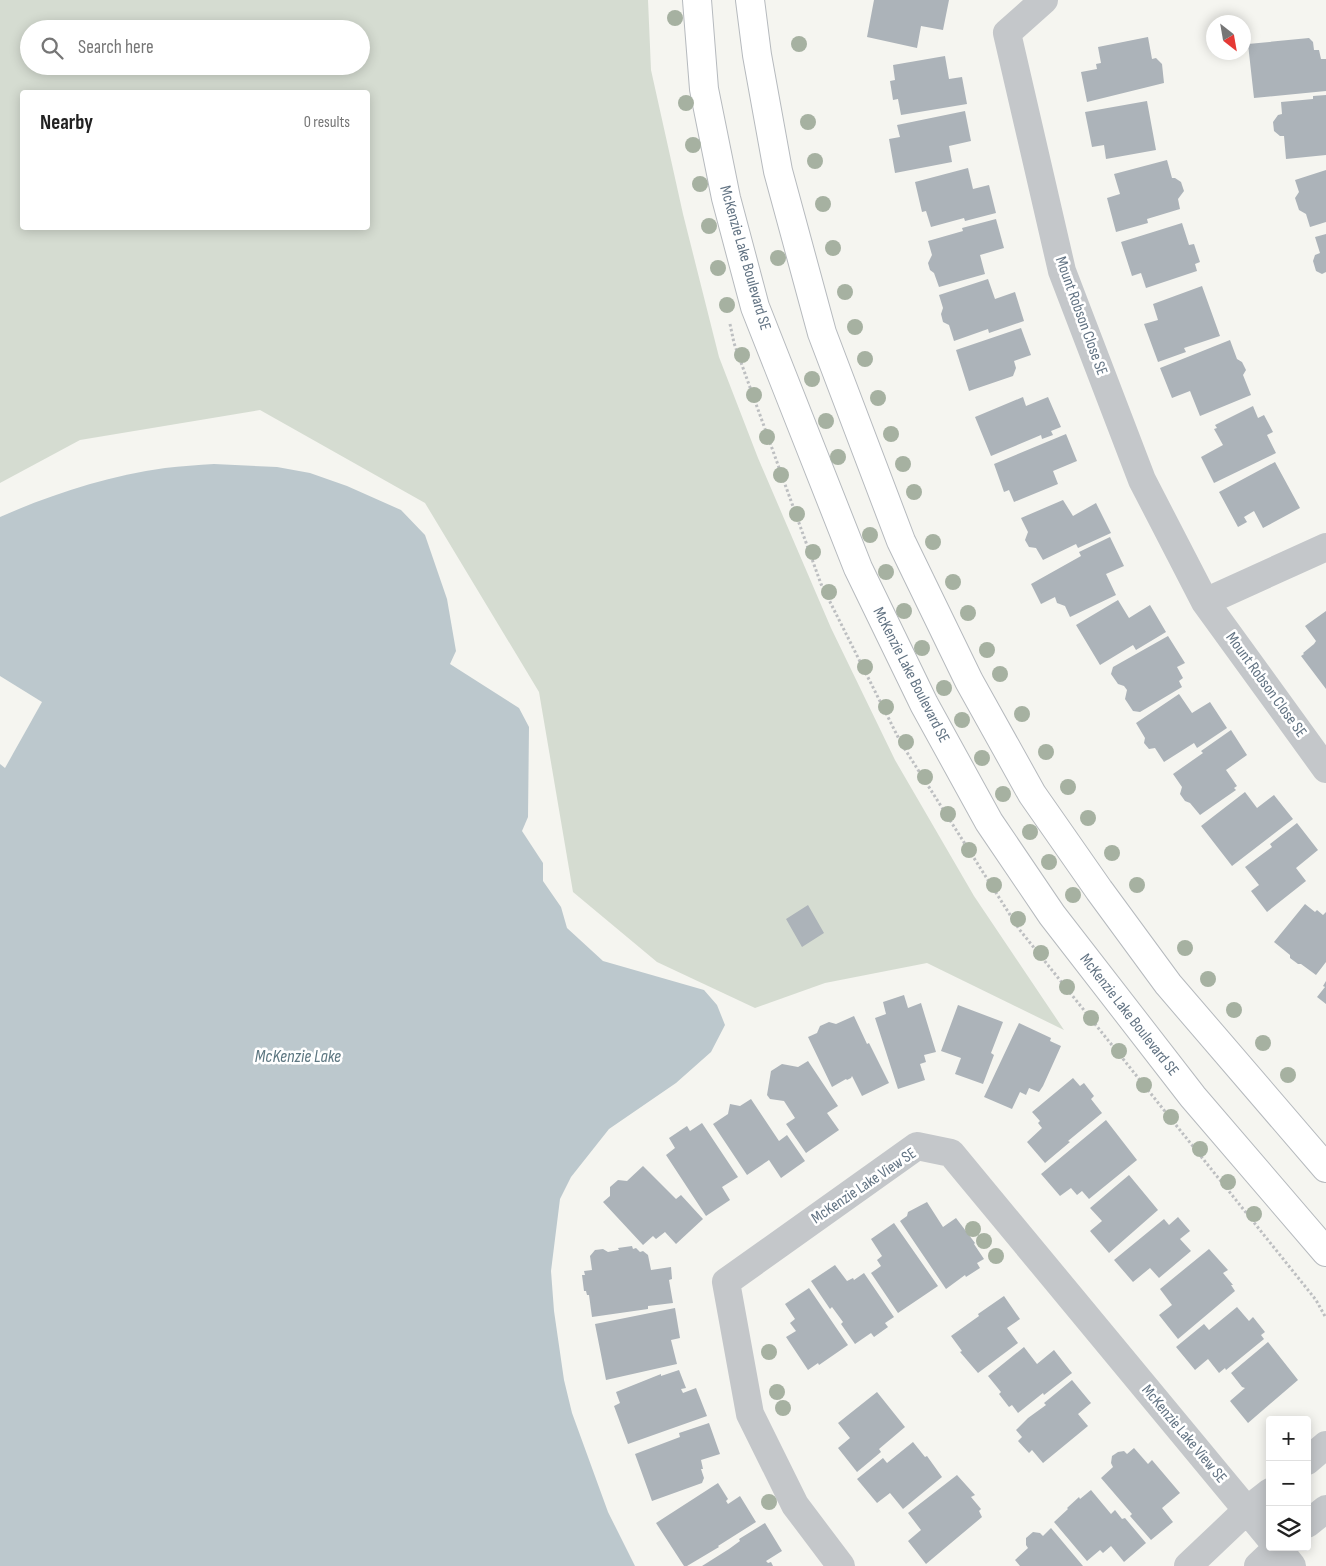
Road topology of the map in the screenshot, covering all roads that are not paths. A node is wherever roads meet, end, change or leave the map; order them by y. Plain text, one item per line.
1 (697, 0) edge
2 (750, 0) edge
3 (1044, 0) edge
4 (1326, 547) edge
5 (1205, 602) junction
6 (1326, 769) edge
7 (1326, 1168) edge
8 (1319, 1244) edge
9 (1326, 1273) edge
10 (1326, 1445) edge
11 (1311, 1458) edge
12 (1266, 1495) edge
13 (1326, 1509) edge
14 (1247, 1510) junction
15 (1311, 1521) edge
16 (1266, 1533) edge
17 (1274, 1551) edge
18 (1281, 1551) edge
19 (841, 1566) edge
20 (1188, 1566) edge
21 (1258, 1566) edge
22 (1292, 1566) edge

1 - 8 main road, McKenzie Lake Boulevard SE
2 - 7 main road
3 - 5 street, Mount Robson Close SE
4 - 5 street
5 - 6 street, Mount Robson Close SE
8 - 9 main road
10 - 11 street
12 - 14 street
13 - 15 street
14 - 16 street, McKenzie Lake View SE
14 - 19 street, McKenzie Lake View SE
14 - 20 street
17 - 21 street
18 - 22 street

